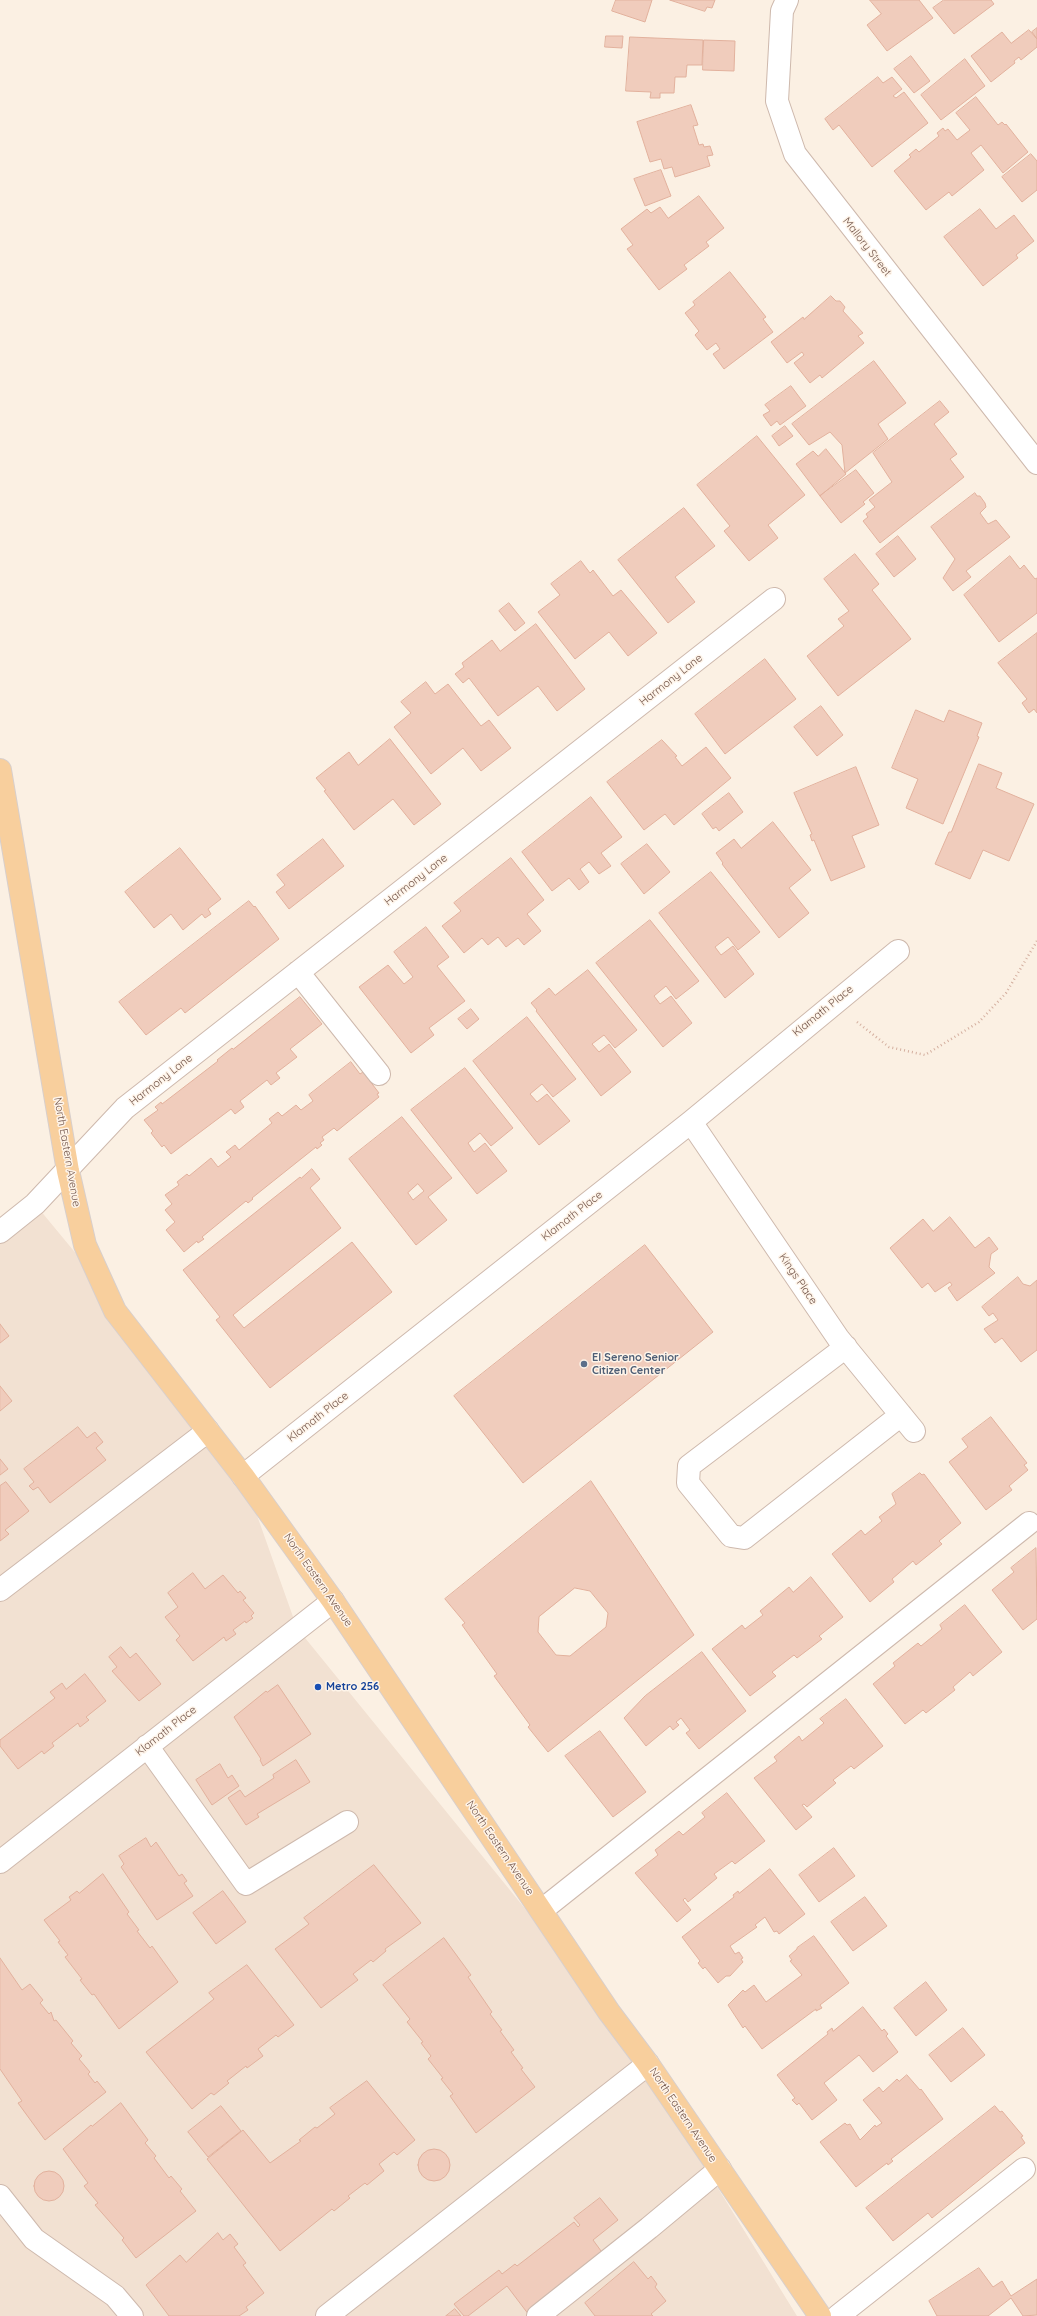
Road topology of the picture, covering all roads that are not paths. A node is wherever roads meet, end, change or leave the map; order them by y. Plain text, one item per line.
1 (787, 0) edge
2 (1037, 463) edge
3 (774, 599) dead end
4 (0, 770) edge
5 (898, 951) dead end
6 (298, 972) junction
7 (379, 1074) dead end
8 (691, 1122) junction
9 (68, 1171) junction
10 (0, 1232) edge
11 (846, 1347) junction
12 (208, 1431) junction
13 (243, 1476) junction
14 (1029, 1523) dead end
15 (0, 1590) edge
16 (333, 1601) junction
17 (147, 1746) junction
18 (347, 1822) dead end
19 (0, 1862) edge
20 (542, 1910) junction
21 (648, 2064) junction
22 (720, 2169) junction
23 (1024, 2169) dead end
24 (0, 2196) edge
25 (132, 2316) edge
26 (327, 2316) edge
27 (538, 2316) edge
28 (820, 2316) edge
29 (838, 2316) edge

1 - 2 street, Mallory Street
3 - 6 street, Harmony Lane
4 - 9 main road, North Eastern Avenue
5 - 8 street, Klamath Place
6 - 7 street
6 - 9 street, Harmony Lane
8 - 11 street, Kings Place
8 - 13 street, Klamath Place
9 - 10 street, Harmony Lane
9 - 12 main road, North Eastern Avenue
11 - 11 street, Kings Place
12 - 13 main road, North Eastern Avenue
12 - 15 street
13 - 16 main road, North Eastern Avenue
14 - 20 street
16 - 17 street, Klamath Place
16 - 20 main road, North Eastern Avenue
17 - 18 street
17 - 19 street, Klamath Place
20 - 21 main road, North Eastern Avenue
21 - 22 main road, North Eastern Avenue
21 - 26 street
22 - 27 street
22 - 28 main road, North Eastern Avenue
23 - 29 street
24 - 25 street

